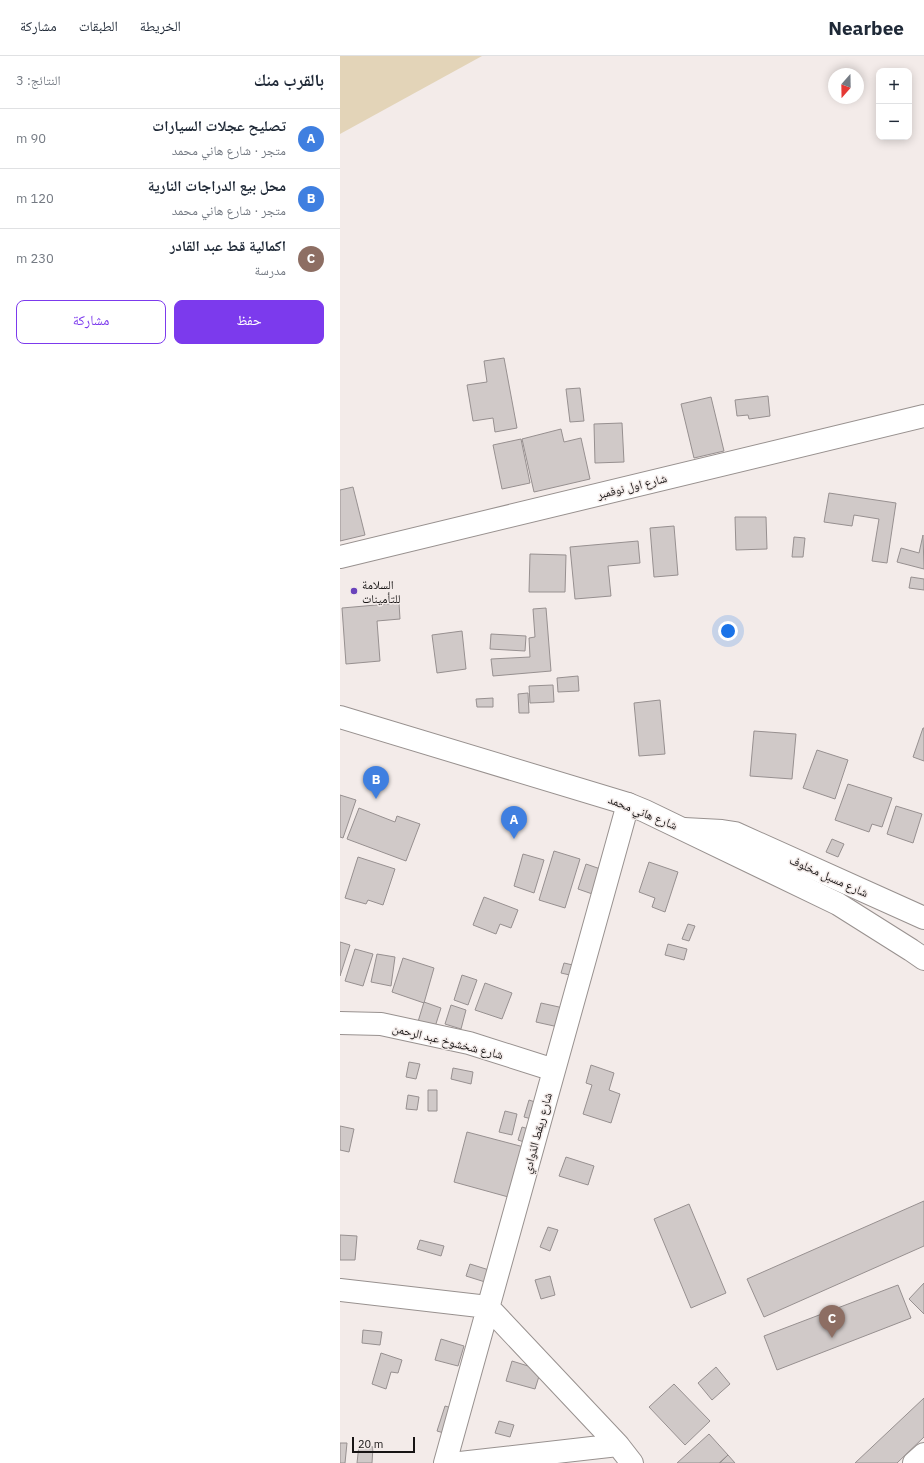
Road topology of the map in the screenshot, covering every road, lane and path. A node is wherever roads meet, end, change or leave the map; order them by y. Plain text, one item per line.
1 (924, 416) edge
2 (340, 557) edge
3 (340, 716) edge
4 (628, 804) junction
5 (684, 829) junction
6 (924, 918) edge
7 (924, 959) edge
8 (340, 1023) edge
9 (554, 1070) junction
10 (340, 1290) edge
11 (488, 1307) junction
12 (618, 1445) junction
13 (924, 1454) edge
14 (445, 1463) edge
15 (460, 1463) edge
16 (632, 1463) edge
17 (914, 1463) edge

1 - 2 street, شارع اول نوفمبر
3 - 4 street, شارع هاني محمد
4 - 5 street, شارع هاني محمد
4 - 9 street, شارع ريقط الذوادي
5 - 6 street, شارع مسبل مخلوف
5 - 7 street, شارع هاني محمد
8 - 9 street, شارع شخشوخ عبد الرحمن
9 - 11 street, شارع ريقط الذوادي
10 - 11 street
11 - 12 street
11 - 14 street, شارع ريقط الذوادي
12 - 15 street
12 - 16 street
13 - 17 street

